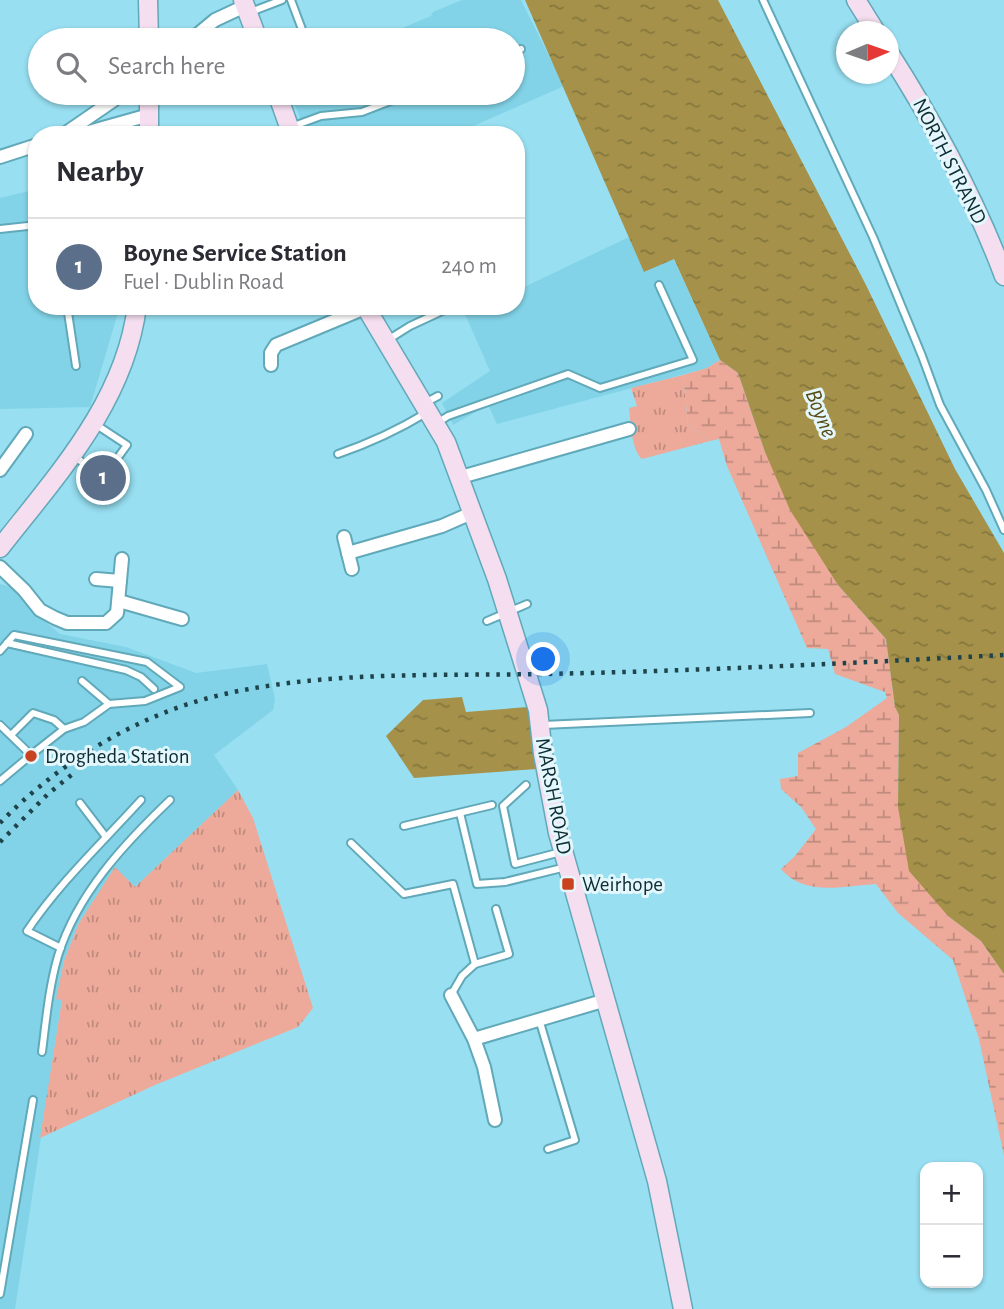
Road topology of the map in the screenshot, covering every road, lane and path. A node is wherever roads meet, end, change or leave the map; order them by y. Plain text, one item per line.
1 (148, 0) edge
2 (282, 0) edge
3 (291, 0) edge
4 (763, 0) edge
5 (856, 0) edge
6 (245, 6) edge
7 (869, 21) edge
8 (149, 28) edge
9 (205, 28) edge
10 (253, 28) edge
11 (302, 28) edge
12 (899, 68) edge
13 (107, 105) edge
14 (149, 105) edge
15 (281, 105) edge
16 (380, 105) edge
17 (149, 115) junction
18 (76, 126) edge
19 (110, 126) edge
20 (149, 126) edge
21 (289, 126) edge
22 (301, 126) edge
23 (28, 148) edge
24 (0, 157) edge
25 (28, 226) edge
26 (0, 229) edge
27 (1004, 276) edge
28 (659, 285) dead end
29 (68, 315) edge
30 (135, 315) edge
31 (346, 315) edge
32 (370, 315) edge
33 (434, 315) edge
34 (386, 341) junction
35 (271, 365) dead end
36 (76, 366) dead end
37 (431, 409) junction
38 (93, 423) junction
39 (629, 429) dead end
40 (26, 434) dead end
41 (338, 454) dead end
42 (73, 455) junction
43 (0, 470) edge
44 (461, 477) junction
45 (474, 512) junction
46 (1004, 530) edge
47 (344, 537) dead end
48 (0, 548) edge
49 (348, 553) junction
50 (122, 559) dead end
51 (0, 567) edge
52 (352, 569) dead end
53 (96, 579) dead end
54 (120, 580) junction
55 (119, 601) junction
56 (527, 604) dead end
57 (508, 612) junction
58 (183, 619) dead end
59 (487, 621) dead end
60 (7, 643) junction
61 (0, 651) edge
62 (82, 681) dead end
63 (154, 689) dead end
64 (109, 704) junction
65 (810, 713) dead end
66 (0, 725) edge
67 (540, 725) junction
68 (64, 729) junction
69 (12, 734) junction
70 (31, 755) junction
71 (0, 781) edge
72 (526, 785) dead end
73 (141, 800) dead end
74 (170, 800) dead end
75 (80, 803) dead end
76 (492, 805) dead end
77 (460, 813) junction
78 (404, 826) dead end
79 (107, 837) junction
80 (351, 843) dead end
81 (566, 859) junction
82 (496, 909) dead end
83 (61, 948) junction
84 (475, 964) junction
85 (451, 995) joint
86 (606, 1000) junction
87 (539, 1019) junction
88 (474, 1038) junction
89 (42, 1052) dead end
90 (33, 1100) dead end
91 (495, 1120) dead end
92 (548, 1149) dead end
93 (0, 1294) edge
94 (683, 1309) edge

1 - 8 main road
2 - 6 lane
3 - 11 lane
4 - 46 lane
5 - 7 main road
6 - 9 street
6 - 10 main road
12 - 27 main road, NORTH STRAND
13 - 18 street
14 - 17 main road
15 - 21 main road
16 - 22 lane
17 - 19 street
17 - 20 main road
23 - 24 street
25 - 26 lane
28 - 37 lane
29 - 36 lane
30 - 38 main road
31 - 35 street
32 - 34 main road, MARSH ROAD
33 - 34 lane
34 - 37 main road, MARSH ROAD
37 - 41 lane
37 - 44 main road, MARSH ROAD
38 - 42 main road
38 - 42 lane
39 - 44 street
40 - 43 street
42 - 48 main road
44 - 45 main road, MARSH ROAD
45 - 49 street
45 - 57 main road, MARSH ROAD
47 - 49 street
49 - 52 street
50 - 54 street
51 - 55 street
53 - 54 street
54 - 55 street
55 - 58 street
56 - 57 lane
57 - 59 lane
57 - 67 main road, MARSH ROAD
60 - 61 lane
60 - 63 lane
60 - 64 lane
62 - 64 lane
64 - 68 lane
65 - 67 lane
66 - 69 lane
67 - 81 main road, MARSH ROAD
68 - 69 lane
68 - 70 lane
69 - 70 lane
70 - 71 lane
72 - 81 lane
73 - 79 lane
74 - 83 lane
75 - 79 lane
76 - 77 lane
77 - 78 lane
77 - 81 lane
79 - 83 lane
80 - 84 lane
81 - 86 main road, MARSH ROAD
82 - 84 lane
83 - 89 lane
84 - 85 lane
85 - 88 street
86 - 87 street
86 - 94 main road, MARSH ROAD
87 - 88 street
87 - 92 lane
88 - 91 street
90 - 93 lane

